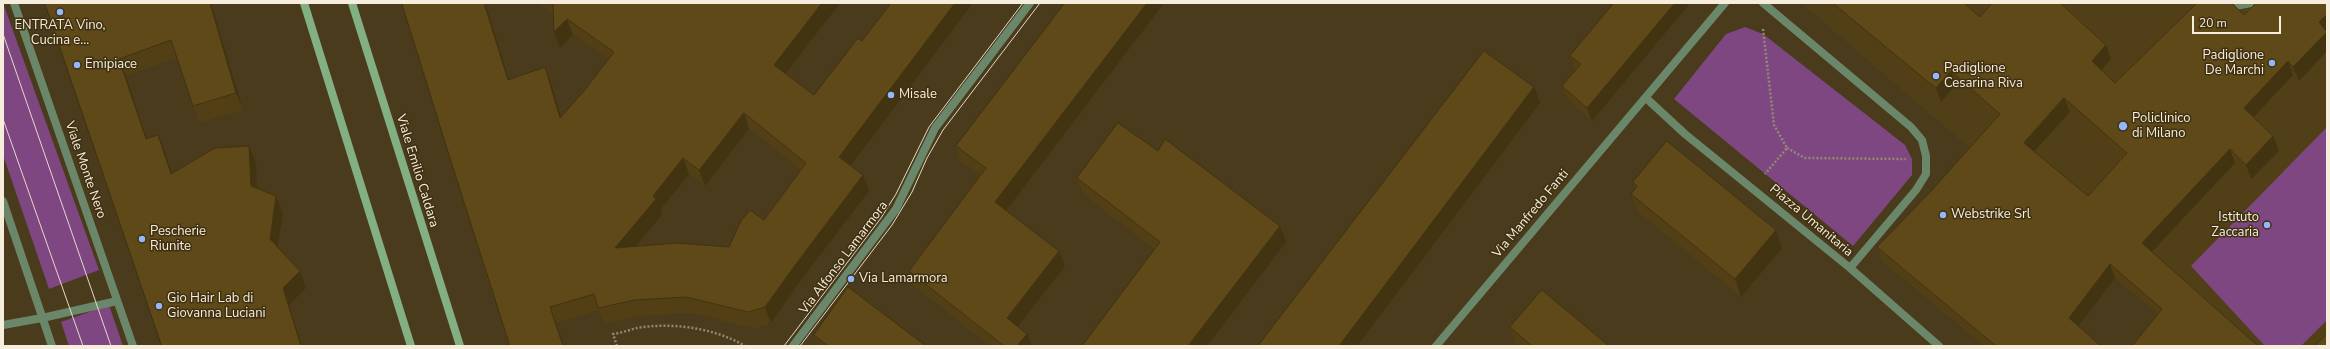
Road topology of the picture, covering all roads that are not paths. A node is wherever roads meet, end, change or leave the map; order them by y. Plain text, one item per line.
1 (14, 3) edge
2 (304, 3) edge
3 (352, 3) edge
4 (1030, 3) edge
5 (1725, 3) edge
6 (1763, 3) edge
7 (2231, 3) edge
8 (2251, 3) edge
9 (1646, 98) junction
10 (3, 201) edge
11 (1850, 268) junction
12 (117, 301) junction
13 (42, 318) junction
14 (3, 325) edge
15 (52, 346) edge
16 (132, 346) edge
17 (411, 346) edge
18 (460, 346) edge
19 (793, 346) edge
20 (1436, 346) edge
21 (1939, 346) edge

1 - 12 street, Viale Monte Nero
2 - 17 main road
3 - 18 main road, Viale Emilio Caldara
4 - 19 street, Via Alfonso Lamarmora
5 - 9 street
6 - 11 street, Piazza Umanitaria
7 - 8 street
9 - 11 street, Piazza Umanitaria
9 - 20 street, Via Manfredo Fanti
10 - 13 street
11 - 21 street
12 - 13 street
12 - 16 street, Viale Monte Nero
13 - 14 street
13 - 15 street

